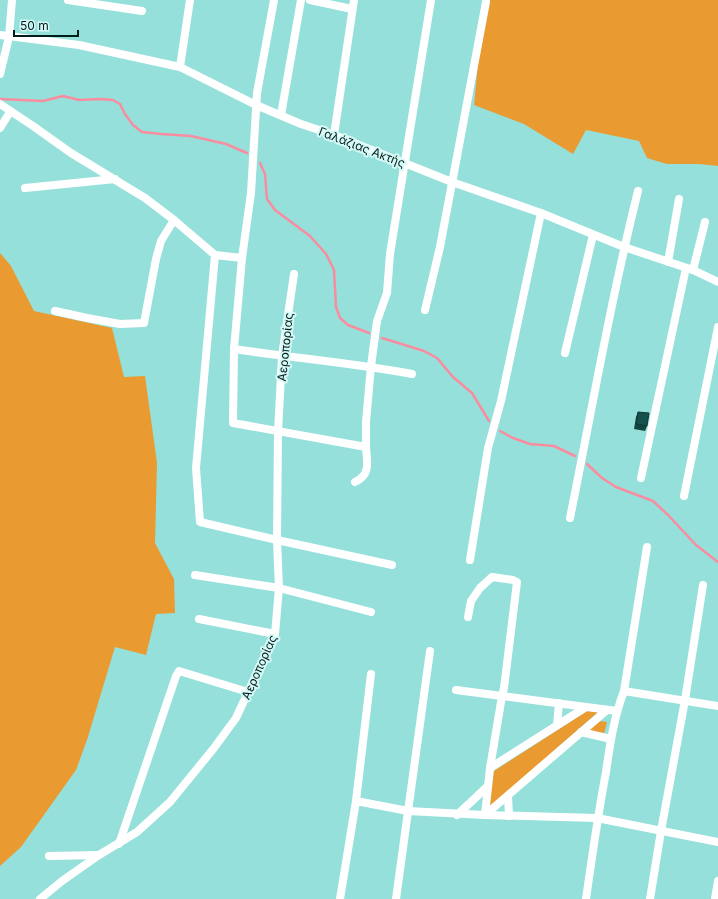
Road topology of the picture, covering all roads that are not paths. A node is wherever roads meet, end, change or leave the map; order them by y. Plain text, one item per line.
1 (12, 0) edge
2 (68, 0) edge
3 (190, 0) edge
4 (274, 0) edge
5 (301, 0) edge
6 (310, 0) edge
7 (354, 0) edge
8 (430, 0) edge
9 (90, 1) edge
10 (486, 2) dead end
11 (352, 9) junction
12 (142, 11) dead end
13 (0, 35) edge
14 (9, 37) junction
15 (180, 68) junction
16 (0, 74) edge
17 (0, 104) edge
18 (256, 105) junction
19 (10, 112) junction
20 (281, 115) junction
21 (0, 128) edge
22 (334, 135) junction
23 (404, 163) junction
24 (115, 179) junction
25 (452, 182) junction
26 (25, 188) dead end
27 (638, 191) dead end
28 (679, 199) dead end
29 (541, 213) junction
30 (174, 220) junction
31 (705, 222) dead end
32 (593, 235) junction
33 (624, 247) junction
34 (215, 255) junction
35 (242, 258) junction
36 (668, 262) junction
37 (689, 269) junction
38 (294, 274) dead end
39 (718, 282) edge
40 (425, 310) dead end
41 (55, 311) dead end
42 (718, 327) edge
43 (234, 349) junction
44 (565, 353) dead end
45 (282, 356) junction
46 (372, 366) junction
47 (412, 374) dead end
48 (278, 432) junction
49 (366, 447) junction
50 (641, 478) dead end
51 (355, 482) dead end
52 (684, 496) dead end
53 (570, 518) dead end
54 (277, 540) junction
55 (647, 547) dead end
56 (470, 560) dead end
57 (392, 565) dead end
58 (195, 576) dead end
59 (703, 585) dead end
60 (279, 588) junction
61 (371, 612) dead end
62 (468, 617) dead end
63 (199, 619) dead end
64 (275, 634) junction
65 (430, 651) dead end
66 (371, 674) dead end
67 (456, 690) dead end
68 (624, 691) junction
69 (248, 692) junction
70 (502, 696) junction
71 (686, 700) junction
72 (559, 703) junction
73 (718, 706) edge
74 (586, 707) junction
75 (607, 710) junction
76 (617, 711) junction
77 (557, 725) junction
78 (581, 732) junction
79 (611, 739) junction
80 (490, 768) junction
81 (488, 786) junction
82 (508, 796) junction
83 (356, 801) junction
84 (408, 812) junction
85 (457, 815) junction
86 (485, 815) junction
87 (509, 816) junction
88 (597, 818) junction
89 (661, 830) junction
90 (718, 842) edge
91 (119, 844) junction
92 (99, 855) junction
93 (49, 856) dead end
94 (718, 881) edge
95 (40, 899) edge
96 (340, 899) edge
97 (396, 899) edge
98 (586, 899) edge
99 (650, 899) edge
100 (715, 899) edge

1 - 14 street
2 - 9 street
3 - 15 street
4 - 18 street
5 - 20 street
6 - 11 street
7 - 11 street
8 - 23 street
9 - 12 street
10 - 25 street
11 - 22 street
13 - 14 street, Γαλάζιας Ακτής
14 - 15 street, Γαλάζιας Ακτής
14 - 16 street
15 - 18 street, Γαλάζιας Ακτής
17 - 19 street
18 - 20 street, Γαλάζιας Ακτής
18 - 35 street
19 - 21 street
19 - 24 street
20 - 22 street, Γαλάζιας Ακτής
22 - 23 street, Γαλάζιας Ακτής
23 - 25 street, Γαλάζιας Ακτής
23 - 46 street
24 - 26 street
24 - 30 street
25 - 29 street, Γαλάζιας Ακτής
25 - 40 street
27 - 33 street
28 - 36 street
29 - 32 street, Γαλάζιας Ακτής
29 - 56 street
30 - 34 street
30 - 41 street
31 - 37 street
32 - 33 street, Γαλάζιας Ακτής
32 - 44 street
33 - 36 street, Γαλάζιας Ακτής
33 - 53 street
34 - 35 street
34 - 54 street
35 - 43 street
36 - 37 street, Γαλάζιας Ακτής
37 - 39 street, Γαλάζιας Ακτής
37 - 50 street
38 - 45 street, Αεροπορίας
42 - 52 street
43 - 45 street
43 - 48 street
45 - 46 street
45 - 48 street, Αεροπορίας
46 - 47 street
46 - 49 street
48 - 49 street
48 - 54 street, Αεροπορίας
49 - 51 street
54 - 57 street
54 - 60 street, Αεροπορίας
55 - 68 street
58 - 60 street
59 - 71 street
60 - 61 street
60 - 64 street, Αεροπορίας
62 - 70 street
63 - 64 street
64 - 69 street, Αεροπορίας
65 - 84 street
66 - 83 street
67 - 70 street
68 - 71 street
68 - 76 street
69 - 91 street, Αεροπορίας
69 - 91 street
70 - 72 street
70 - 80 street
71 - 73 street
71 - 89 street
72 - 74 street
72 - 77 street
74 - 75 street
74 - 77 street
75 - 76 street
75 - 78 street
76 - 79 street
77 - 80 street
78 - 79 street
78 - 82 street
79 - 88 street
80 - 81 street
81 - 85 street
81 - 86 street
82 - 86 street
82 - 87 street
83 - 84 street
83 - 96 street
84 - 85 street
84 - 97 street
85 - 86 street
86 - 87 street
87 - 88 street
88 - 89 street
88 - 98 street
89 - 90 street
89 - 99 street
91 - 92 street, Αεροπορίας
92 - 93 street
92 - 95 street, Αεροπορίας
94 - 100 street

